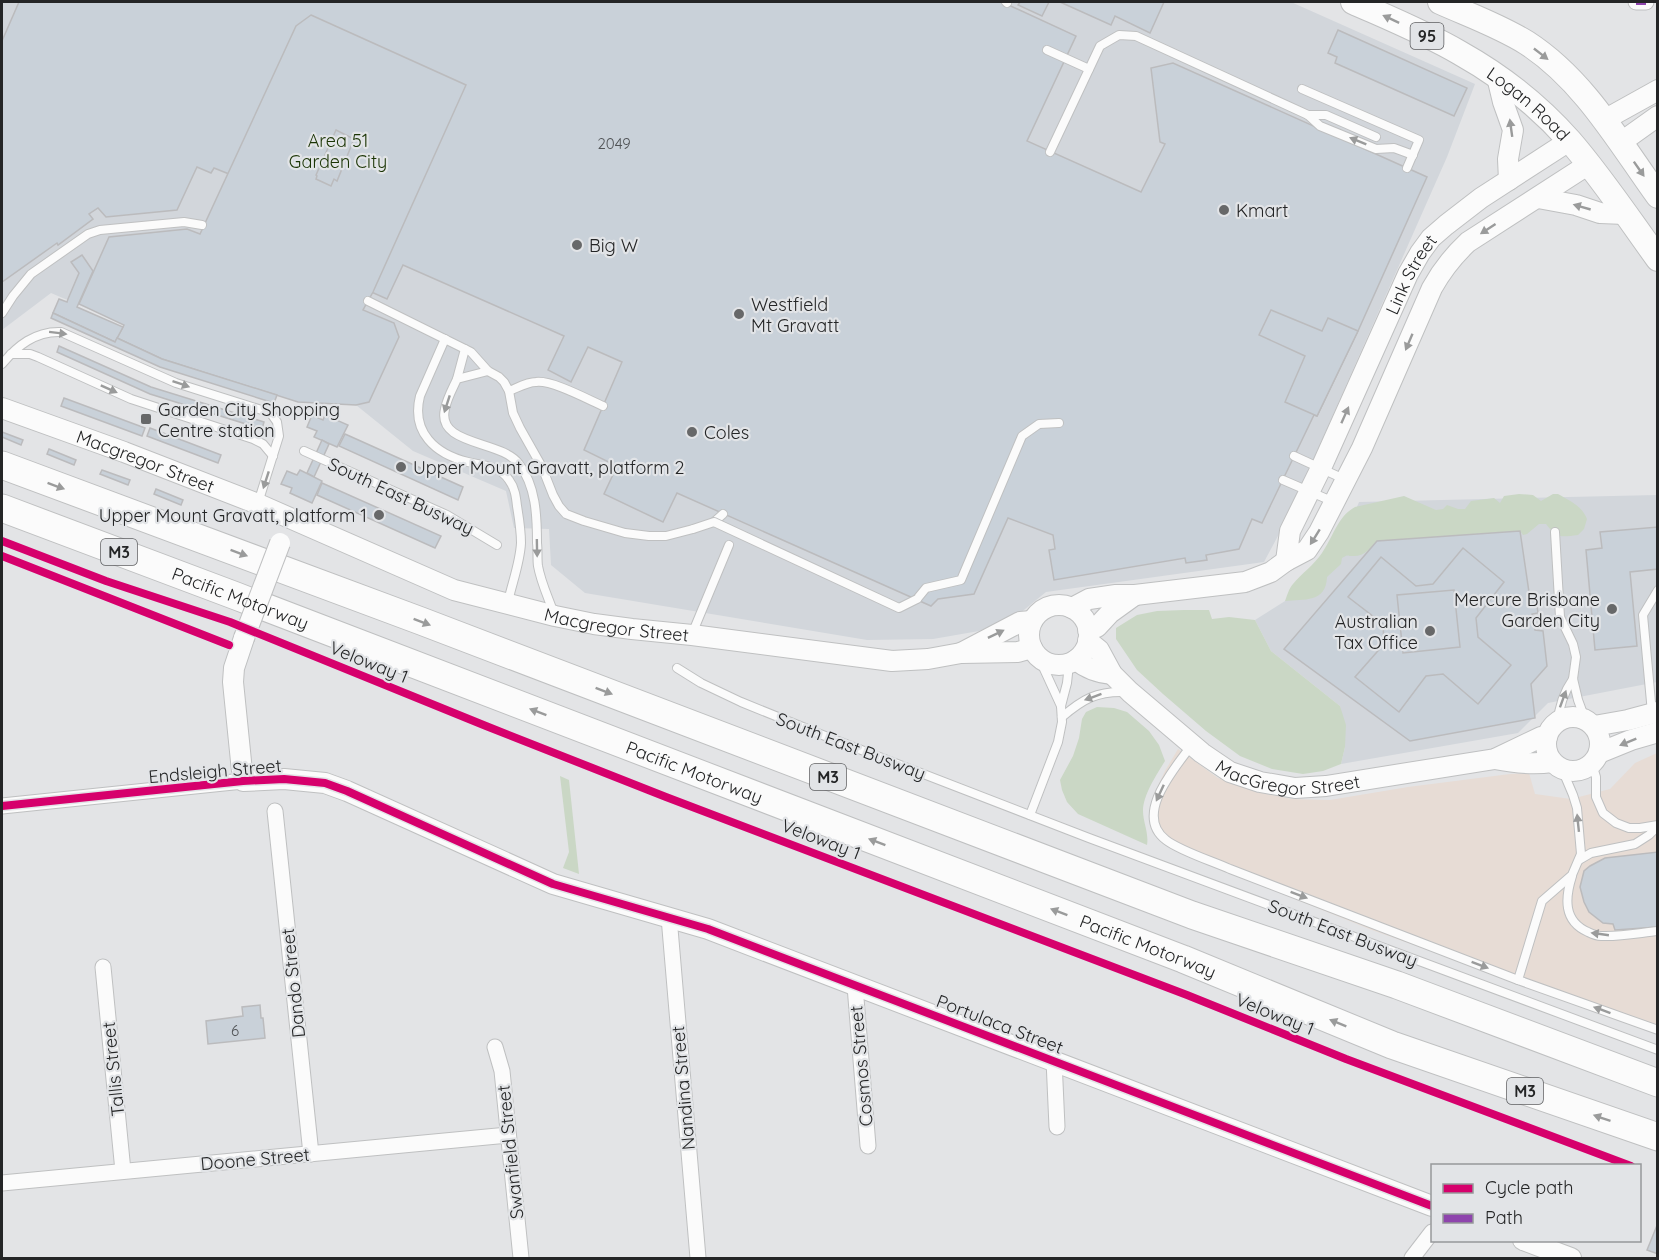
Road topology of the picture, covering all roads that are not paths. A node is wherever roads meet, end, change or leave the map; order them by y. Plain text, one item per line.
1 (1353, 2) edge
2 (1440, 2) edge
3 (1636, 2) edge
4 (1647, 2) edge
5 (1047, 50) dead end
6 (1089, 69) junction
7 (1497, 77) junction
8 (1302, 89) dead end
9 (1658, 90) edge
10 (1308, 115) junction
11 (1658, 116) edge
12 (1604, 120) junction
13 (1376, 137) dead end
14 (1569, 141) junction
15 (1620, 143) junction
16 (1050, 152) dead end
17 (1413, 155) junction
18 (1589, 164) junction
19 (1407, 168) dead end
20 (1509, 180) junction
21 (1658, 196) edge
22 (1538, 198) junction
23 (1625, 214) junction
24 (202, 225) dead end
25 (1658, 259) edge
26 (368, 301) dead end
27 (2, 313) edge
28 (446, 339) junction
29 (465, 349) junction
30 (11, 354) junction
31 (2, 364) edge
32 (488, 372) junction
33 (457, 379) junction
34 (509, 392) junction
35 (603, 406) dead end
36 (2, 408) edge
37 (1059, 423) dead end
38 (304, 451) dead end
39 (273, 456) junction
40 (1294, 456) dead end
41 (2, 465) edge
42 (1321, 468) junction
43 (1283, 480) dead end
44 (1346, 480) junction
45 (1309, 491) junction
46 (1335, 502) junction
47 (258, 504) junction
48 (2, 508) edge
49 (723, 514) dead end
50 (290, 518) junction
51 (714, 522) junction
52 (1555, 532) dead end
53 (497, 544) dead end
54 (729, 544) dead end
55 (1286, 561) junction
56 (1658, 590) edge
57 (1135, 595) junction
58 (507, 604) junction
59 (1072, 608) junction
60 (555, 616) junction
61 (1032, 621) junction
62 (692, 635) junction
63 (1088, 635) junction
64 (961, 653) junction
65 (1038, 655) junction
66 (1073, 662) junction
67 (677, 668) dead end
68 (1112, 674) junction
69 (1574, 679) junction
70 (1130, 692) junction
71 (1061, 706) junction
72 (1062, 717) junction
73 (1656, 720) edge
74 (1589, 723) junction
75 (1552, 729) junction
76 (1192, 745) junction
77 (1495, 759) junction
78 (1596, 759) junction
79 (1557, 765) junction
80 (243, 781) junction
81 (2, 806) edge
82 (275, 812) dead end
83 (1030, 815) junction
84 (1658, 826) edge
85 (1578, 861) junction
86 (1572, 875) junction
87 (553, 884) joint
88 (669, 917) junction
89 (1658, 931) edge
90 (103, 967) dead end
91 (1518, 980) junction
92 (855, 986) junction
93 (1658, 1030) edge
94 (495, 1047) dead end
95 (1658, 1050) edge
96 (1054, 1060) junction
97 (1658, 1083) edge
98 (1057, 1126) dead end
99 (508, 1134) junction
100 (1658, 1137) edge
101 (868, 1146) dead end
102 (311, 1154) junction
103 (123, 1171) junction
104 (2, 1183) edge
105 (1431, 1206) edge
106 (1431, 1234) edge
107 (1528, 1242) edge
108 (521, 1258) edge
109 (698, 1258) edge
110 (1412, 1258) edge
111 (1571, 1258) edge

7 -> 1 main road, Logan Road / 95
2 -> 12 main road, 95
3 - 4 street
5 - 6 lane
6 - 10 lane
6 - 16 lane
7 - 14 main road, Logan Road / 95
20 -> 7 street
8 - 17 lane
9 - 12 street, Link Street
10 - 13 lane
17 -> 10 lane
11 - 15 street, Link Street
12 - 14 main road, Link Street
12 - 15 main road, 95
14 - 18 main road, Logan Road / 95
14 - 20 street, Link Street
15 - 18 main road, Link Street
15 -> 21 main road, 95
17 - 19 lane
18 - 22 street, Link Street
18 - 23 main road, Logan Road / 95
42 -> 20 street, Link Street
23 -> 22 street
22 -> 44 street, Link Street
23 - 25 main road, Logan Road / 95
24 - 27 lane
26 - 28 lane
28 - 29 lane
28 - 58 lane
29 - 32 lane
29 - 33 lane
30 - 31 lane
30 -> 39 lane
30 -> 39 lane
32 - 33 lane
32 - 34 lane
33 -> 60 lane
34 - 35 lane
34 - 51 lane, bridge
36 - 47 street, Macgregor Street
37 - 51 lane, bridge
38 - 53 lane, South East Busway
39 -> 47 lane
40 - 42 lane
41 -> 97 highway, M3
42 - 44 lane
42 - 45 street, Link Street
43 - 45 lane
44 - 46 street, Link Street
45 - 46 lane
45 - 55 street, Link Street
46 -> 55 street, Link Street
47 - 50 street, Macgregor Street
100 -> 48 highway, Pacific Motorway / M3
49 - 51 lane
50 - 58 street, Macgregor Street
50 - 80 street, bridge
52 - 69 lane
54 - 62 lane
55 - 57 street, Link Street
56 - 73 lane
57 - 59 street, Link Street
57 - 63 street, Link Street
58 - 60 street, Macgregor Street
59 - 61 street
59 - 63 street
60 - 62 street, Macgregor Street
64 -> 61 street, Macgregor Street
61 - 65 street
62 - 64 street, Macgregor Street
63 - 66 street
63 - 68 street, MacGregor Street
64 - 65 street, Macgregor Street
65 - 66 street
65 - 71 lane
66 - 68 street, MacGregor Street
66 - 71 lane
67 - 83 lane, South East Busway
68 - 70 street, MacGregor Street
69 - 74 lane
75 -> 69 lane
70 -> 72 lane
70 - 76 street, MacGregor Street
71 - 72 lane
72 - 83 lane
73 - 74 street
73 -> 78 street
74 - 75 street
74 - 78 street
75 - 77 street, MacGregor Street
75 - 79 street
76 - 77 street, MacGregor Street
76 -> 91 lane
77 - 79 street, MacGregor Street
78 - 79 street
78 - 84 lane
85 -> 79 lane
80 - 81 street, Endsleigh Street
80 - 87 street, Endsleigh Street
82 - 102 street, Dando Street
83 - 95 lane, South East Busway
84 - 85 lane
85 - 86 lane
89 -> 86 lane
86 - 91 lane
87 - 88 street, Portulaca Street
88 - 92 street, Portulaca Street
88 - 109 street, Nandina Street
90 - 103 street, Tallis Street
93 -> 91 lane
92 - 96 street, Portulaca Street
92 - 101 street, Cosmos Street
94 - 99 street, Swanfield Street
96 - 98 street
96 - 105 street, Portulaca Street
99 - 102 street, Doone Street
99 - 108 street, Swanfield Street
102 - 103 street, Doone Street
103 - 104 street, Doone Street
106 - 110 street
107 - 111 street

